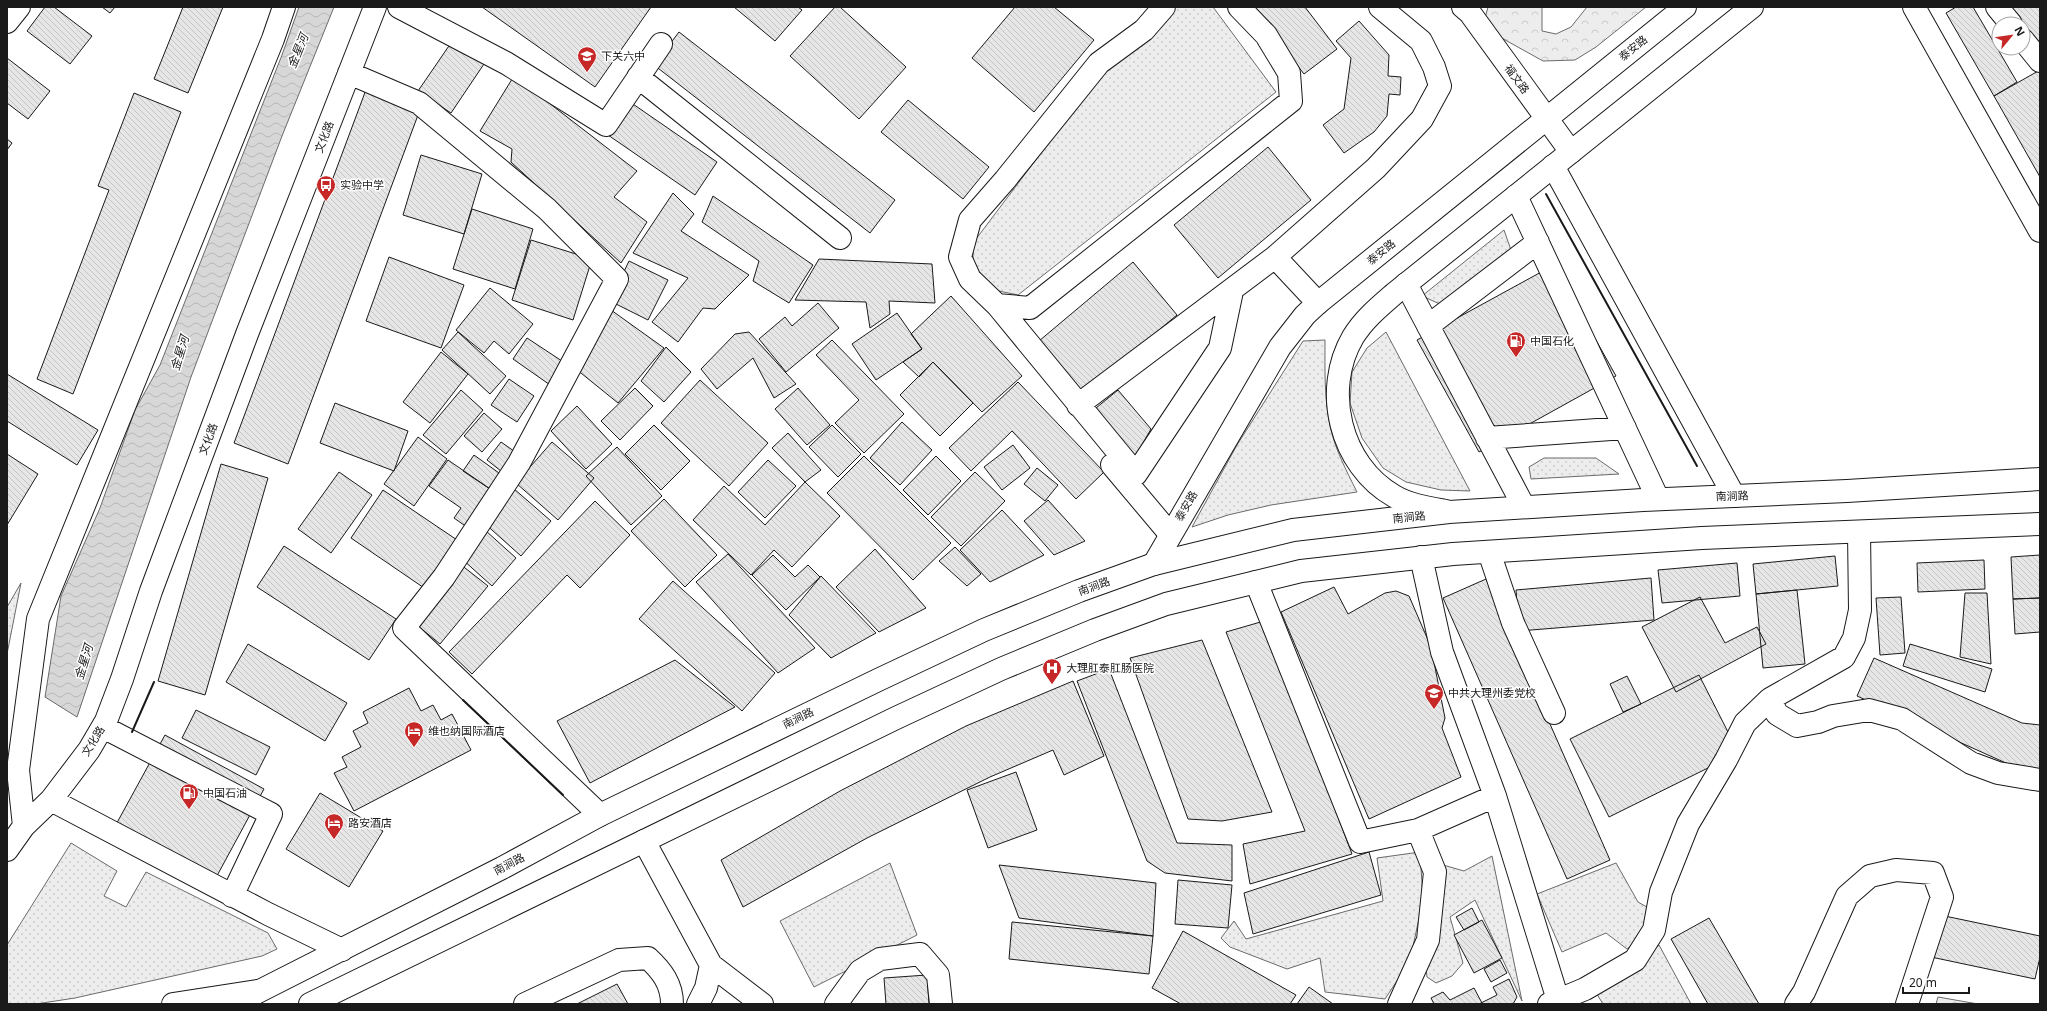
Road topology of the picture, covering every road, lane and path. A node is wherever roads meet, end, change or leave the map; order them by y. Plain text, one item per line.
1 (19, 7) edge
2 (284, 7) edge
3 (375, 7) edge
4 (399, 7) edge
5 (1164, 7) edge
6 (1239, 7) edge
7 (1380, 7) edge
8 (1464, 7) edge
9 (1685, 7) edge
10 (1752, 7) edge
11 (1914, 7) edge
12 (1997, 7) edge
13 (2004, 16) edge
14 (7, 22) edge
15 (661, 44) dead end
16 (2031, 50) edge
17 (2040, 61) edge
18 (349, 73) junction
19 (638, 77) junction
20 (1546, 119) junction
21 (1571, 152) junction
22 (1553, 166) junction
23 (1516, 196) junction
24 (2040, 231) edge
25 (840, 238) dead end
26 (1538, 242) junction
27 (1275, 257) junction
28 (1406, 284) junction
29 (1232, 291) junction
30 (1318, 303) junction
31 (991, 310) junction
32 (1428, 326) junction
33 (1078, 405) junction
34 (1625, 428) junction
35 (1487, 438) junction
36 (2040, 479) edge
37 (1734, 496) junction
38 (1658, 499) junction
39 (1524, 507) junction
40 (1449, 512) junction
41 (2040, 524) edge
42 (1859, 532) junction
43 (1170, 534) junction
44 (1489, 552) junction
45 (1421, 558) junction
46 (1154, 564) junction
47 (1256, 582) junction
48 (1770, 699) junction
49 (1554, 713) dead end
50 (103, 727) junction
51 (2040, 780) edge
52 (1495, 796) junction
53 (51, 800) junction
54 (600, 815) junction
55 (16, 820) edge
56 (1418, 830) junction
57 (644, 841) junction
58 (7, 850) edge
59 (232, 896) junction
60 (342, 950) junction
61 (711, 965) junction
62 (266, 989) junction
63 (1553, 1002) edge
64 (173, 1004) edge
65 (234, 1004) edge
66 (310, 1004) edge
67 (525, 1004) edge
68 (672, 1004) edge
69 (698, 1004) edge
70 (762, 1004) edge
71 (836, 1004) edge
72 (941, 1004) edge
73 (1399, 1004) edge
74 (1796, 1004) edge
75 (1907, 1004) edge

1 - 14 main road
2 - 55 main road
3 - 18 main road, 文化路
4 - 19 main road
5 - 31 main road
6 - 31 main road
7 - 27 main road
8 - 20 main road, 福文路
9 - 20 main road, 泰安路
10 - 21 main road
11 - 24 main road
12 - 13 main road
15 - 19 main road
16 - 17 main road
18 - 50 main road, 文化路
18 - 54 main road
19 - 25 main road
20 - 21 main road, 福文路
20 - 30 main road, 泰安路
21 - 22 main road
22 - 23 main road
22 - 37 main road
23 - 26 main road
23 - 28 main road
26 - 32 main road
26 - 34 main road
27 - 29 main road
27 - 30 main road
28 - 32 main road
28 - 40 main road
29 - 33 main road
29 - 33 main road
30 - 43 main road, 泰安路
31 - 33 main road
31 - 43 main road
32 - 35 main road
34 - 35 main road
34 - 38 main road
35 - 39 main road
36 - 37 main road, 南涧路
37 - 38 main road, 南涧路
38 - 39 main road, 南涧路
39 - 40 main road, 南涧路
40 - 46 main road, 南涧路
41 - 42 main road
42 - 44 main road
42 - 48 main road
43 - 46 main road, 泰安路
44 - 45 main road
44 - 49 main road
45 - 47 main road
45 - 52 main road
46 - 54 main road, 南涧路
47 - 56 main road
47 - 57 main road
48 - 51 main road
48 - 63 main road
50 - 53 main road, 文化路
50 - 59 main road
52 - 56 main road
52 - 63 main road
53 - 55 main road, 文化路
53 - 59 main road
54 - 60 main road, 南涧路
55 - 58 main road, 文化路
56 - 73 main road
57 - 61 main road
57 - 66 main road
59 - 60 main road
60 - 62 main road, 南涧路
61 - 69 main road
61 - 70 main road
62 - 64 main road
62 - 65 main road, 南涧路
67 - 68 main road
71 - 72 main road
74 - 75 main road

